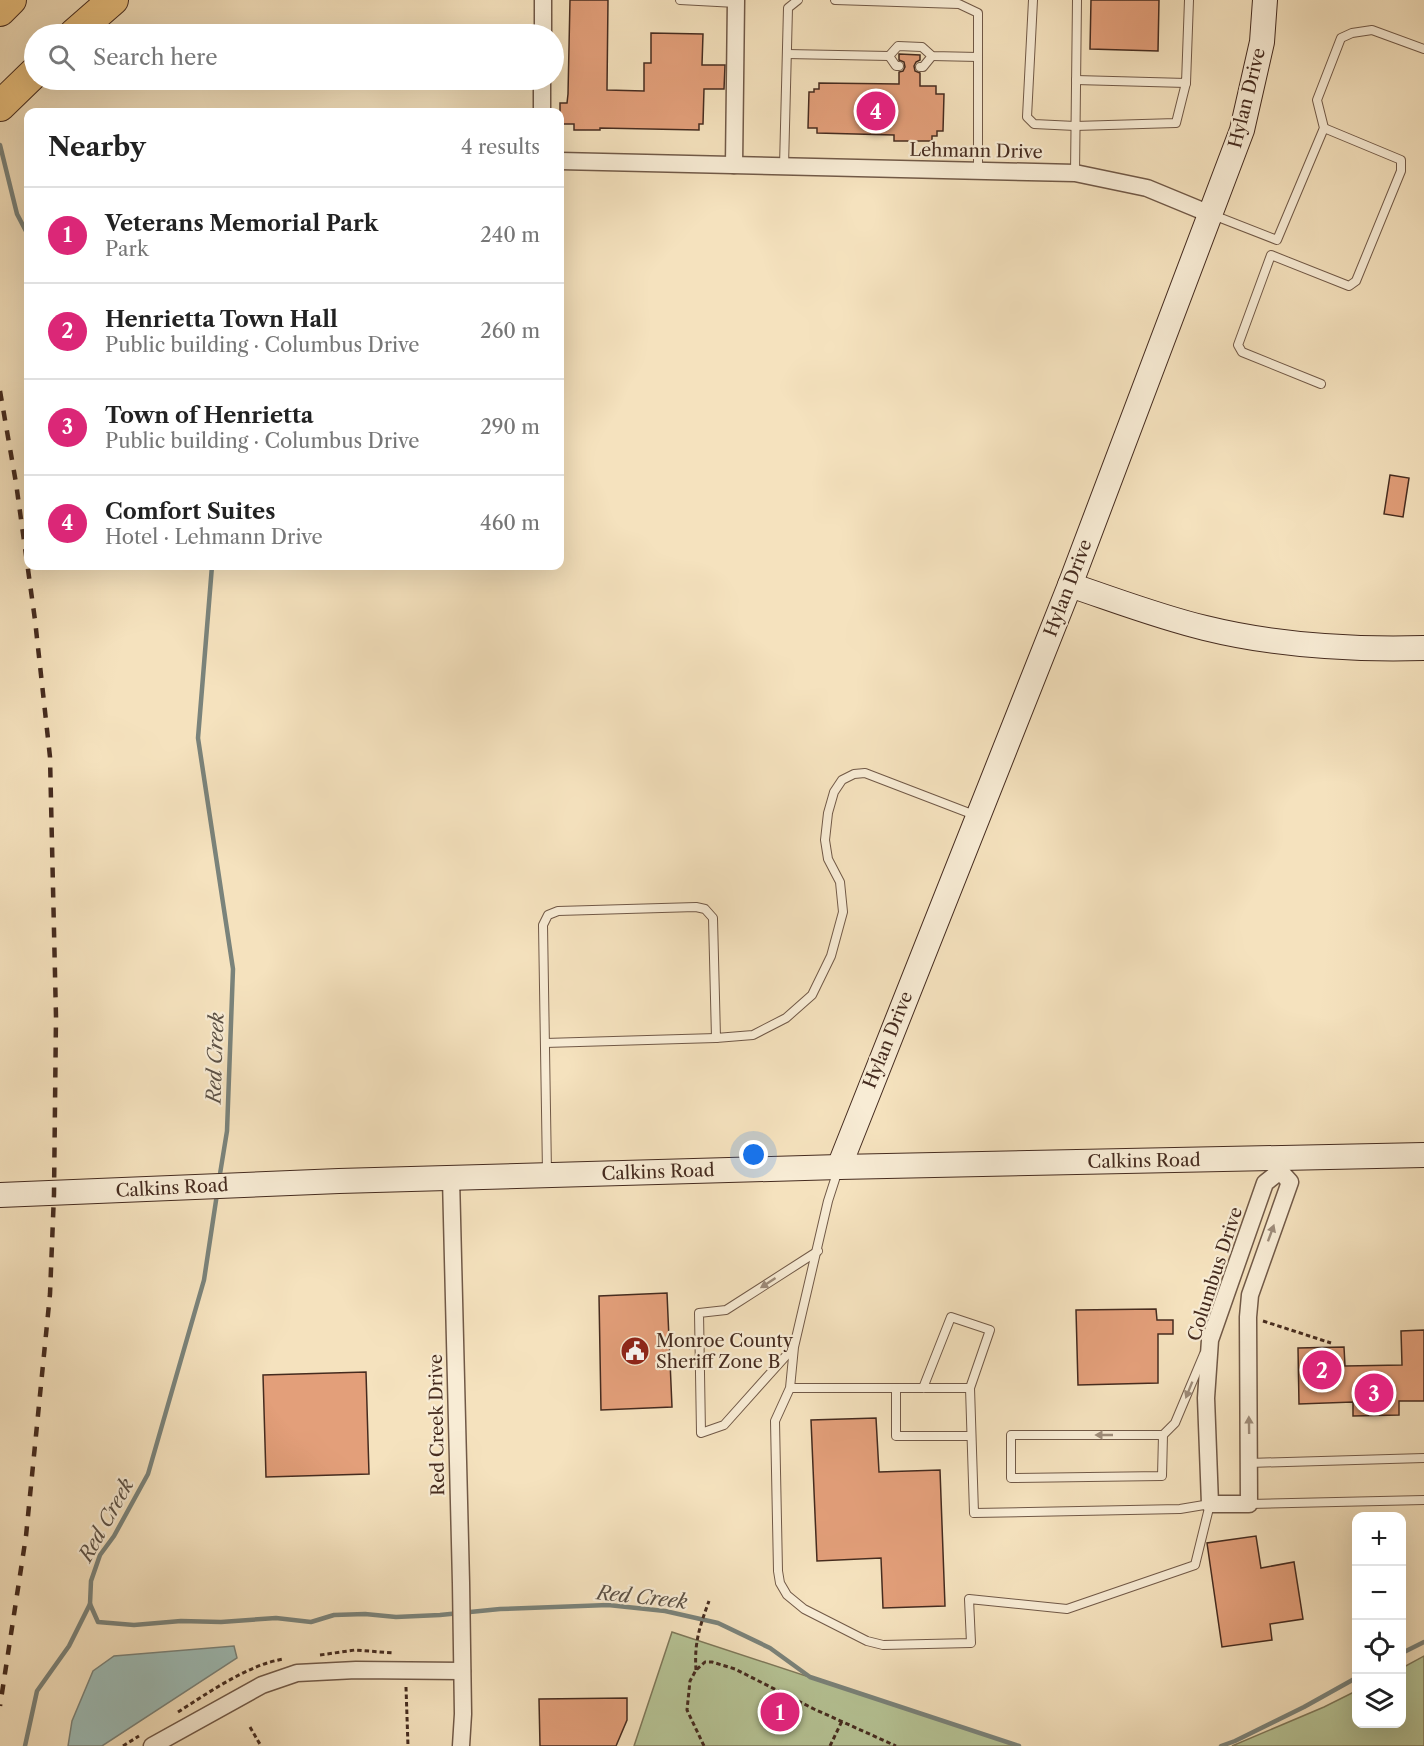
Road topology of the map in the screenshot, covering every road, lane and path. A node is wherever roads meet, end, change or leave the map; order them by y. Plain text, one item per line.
1 (11, 0) edge
2 (113, 0) edge
3 (543, 0) edge
4 (680, 0) edge
5 (798, 0) edge
6 (835, 0) edge
7 (1033, 0) edge
8 (1077, 0) edge
9 (1189, 0) edge
10 (1265, 0) edge
11 (736, 2) edge
12 (0, 10) edge
13 (86, 24) edge
14 (543, 24) edge
15 (1424, 49) edge
16 (787, 54) junction
17 (889, 56) junction
18 (932, 56) junction
19 (978, 57) junction
20 (899, 66) dead end
21 (920, 67) dead end
22 (1076, 80) junction
23 (24, 83) edge
24 (1186, 83) junction
25 (543, 90) edge
26 (0, 106) edge
27 (542, 108) edge
28 (1075, 126) junction
29 (1324, 128) junction
30 (564, 161) edge
31 (734, 165) junction
32 (784, 166) junction
33 (978, 171) junction
34 (1075, 173) junction
35 (1210, 214) junction
36 (1277, 240) junction
37 (1271, 255) junction
38 (1321, 384) dead end
39 (1070, 585) junction
40 (1424, 648) edge
41 (978, 816) junction
42 (716, 1038) junction
43 (545, 1043) junction
44 (1424, 1155) edge
45 (1281, 1165) junction
46 (839, 1167) junction
47 (547, 1175) junction
48 (451, 1178) junction
49 (0, 1195) edge
50 (818, 1251) junction
51 (1248, 1317) junction
52 (1210, 1340) junction
53 (1331, 1343) dead end
54 (794, 1347) junction
55 (790, 1388) junction
56 (896, 1388) junction
57 (923, 1388) junction
58 (970, 1388) junction
59 (1163, 1435) junction
60 (971, 1436) junction
61 (1424, 1458) edge
62 (1249, 1463) junction
63 (1424, 1500) edge
64 (1210, 1504) junction
65 (1249, 1504) junction
66 (709, 1601) dead end
67 (696, 1670) junction
68 (462, 1671) junction
69 (842, 1721) junction
70 (250, 1727) dead end
71 (152, 1746) edge
72 (261, 1746) edge
73 (461, 1746) edge
74 (704, 1746) edge
75 (830, 1746) edge
76 (896, 1746) edge

1 - 12 highway
2 - 13 highway
3 - 14 street
4 - 11 lane
5 - 16 lane
6 - 19 lane
7 - 28 lane
8 - 22 lane
9 - 24 lane
10 - 35 main road, Hylan Drive
11 - 31 street
15 - 29 lane
16 - 17 lane
16 - 32 lane
17 - 18 lane
17 - 20 lane
18 - 19 lane
18 - 21 lane
19 - 33 lane
22 - 24 lane
22 - 28 lane
23 - 26 highway
24 - 28 lane
25 - 27 street
28 - 34 lane
29 - 36 lane
29 - 37 lane
30 - 31 street, Lehmann Drive
31 - 32 street, Lehmann Drive
32 - 33 street, Lehmann Drive
33 - 34 street, Lehmann Drive
34 - 35 street, Lehmann Drive
35 - 36 lane
35 - 39 main road, Hylan Drive
36 - 37 lane
37 - 38 lane
39 - 40 main road
39 - 41 main road, Hylan Drive
41 - 42 lane
41 - 46 main road, Hylan Drive
42 - 43 lane
42 - 43 lane
43 - 47 lane
44 - 45 main road, Calkins Road
45 - 46 main road, Calkins Road
51 -> 45 street
45 - 52 street, Columbus Drive
46 - 47 main road, Calkins Road
46 - 50 lane
47 - 48 main road, Calkins Road
48 - 49 main road, Calkins Road
48 - 68 street, Red Creek Drive
50 - 54 lane
50 -> 54 lane
51 - 53 path
62 -> 51 street
52 -> 59 lane
52 - 64 street, Columbus Drive
54 - 55 lane
55 - 56 lane
55 - 64 lane
56 - 57 lane
56 - 60 lane
57 - 58 lane
57 - 58 lane
58 - 60 lane
59 -> 59 lane
60 - 64 lane
61 - 62 lane
62 - 65 street
63 - 65 lane
64 - 65 street
66 - 67 path
67 - 69 path
67 - 74 path
68 - 71 street
68 - 73 street, Red Creek Drive
69 - 75 path
69 - 76 path
70 - 72 path

